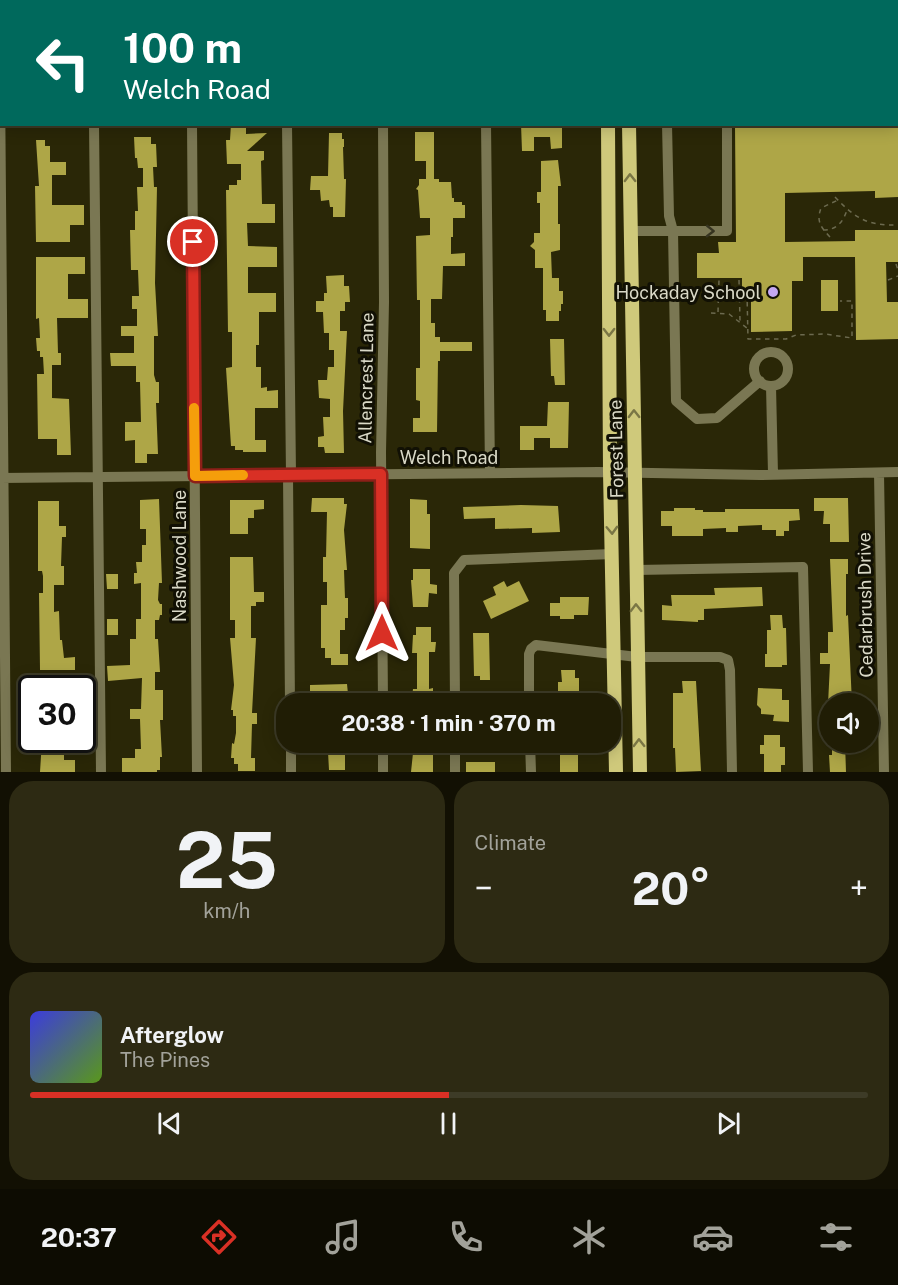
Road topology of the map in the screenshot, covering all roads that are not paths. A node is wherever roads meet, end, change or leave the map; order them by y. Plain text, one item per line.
1 (0, 126) edge
2 (94, 126) edge
3 (192, 126) edge
4 (287, 126) edge
5 (383, 126) edge
6 (486, 126) edge
7 (608, 126) edge
8 (629, 126) edge
9 (668, 126) edge
10 (727, 126) edge
11 (630, 231) junction
12 (673, 231) junction
13 (609, 232) junction
14 (760, 381) junction
15 (771, 386) junction
16 (610, 472) junction
17 (898, 472) edge
18 (490, 473) junction
19 (635, 473) junction
20 (879, 473) junction
21 (381, 474) junction
22 (773, 474) junction
23 (289, 475) junction
24 (195, 476) junction
25 (98, 477) junction
26 (2, 478) edge
27 (612, 554) junction
28 (636, 570) junction
29 (614, 653) junction
30 (637, 657) junction
31 (290, 693) edge
32 (383, 693) edge
33 (455, 693) edge
34 (529, 693) edge
35 (291, 753) edge
36 (383, 753) edge
37 (455, 753) edge
38 (530, 753) edge
39 (6, 772) edge
40 (101, 772) edge
41 (197, 772) edge
42 (291, 772) edge
43 (383, 772) edge
44 (455, 772) edge
45 (531, 772) edge
46 (616, 772) edge
47 (640, 772) edge
48 (732, 772) edge
49 (807, 772) edge
50 (884, 772) edge

1 - 26 street
2 - 25 street
3 - 24 street, Nashwood Lane
4 - 23 street
5 - 21 street, Allencrest Lane
6 - 18 street
7 - 13 main road, Forest Lane
11 -> 8 main road, Forest Lane
9 - 12 street
12 -> 10 street
11 - 12 street
11 - 13 main road
19 -> 11 main road, Forest Lane
12 - 14 street
13 -> 16 main road, Forest Lane
14 - 15 street
14 - 15 street
15 - 22 street
16 - 18 street, Welch Road
16 - 19 street, Welch Road
16 -> 27 main road, Forest Lane
17 - 20 street, Welch Road
18 - 21 street, Welch Road
19 - 22 street, Welch Road
19 - 28 main road, Forest Lane
20 - 22 street, Welch Road
20 - 50 street, Cedarbrush Drive
21 - 23 street, Welch Road
21 - 32 street, Allencrest Lane
23 - 24 street, Welch Road
23 - 31 street
24 - 25 street, Welch Road
24 - 41 street, Nashwood Lane
25 - 26 street, Welch Road
25 - 40 street
26 - 39 street
27 - 29 main road, Forest Lane
27 - 33 street
30 -> 28 main road, Forest Lane
28 - 49 street
29 - 30 street
29 - 34 street
29 - 46 main road, Forest Lane
47 -> 30 main road, Forest Lane
30 - 48 street
35 - 42 street
36 - 43 street
37 - 44 street
38 - 45 street

